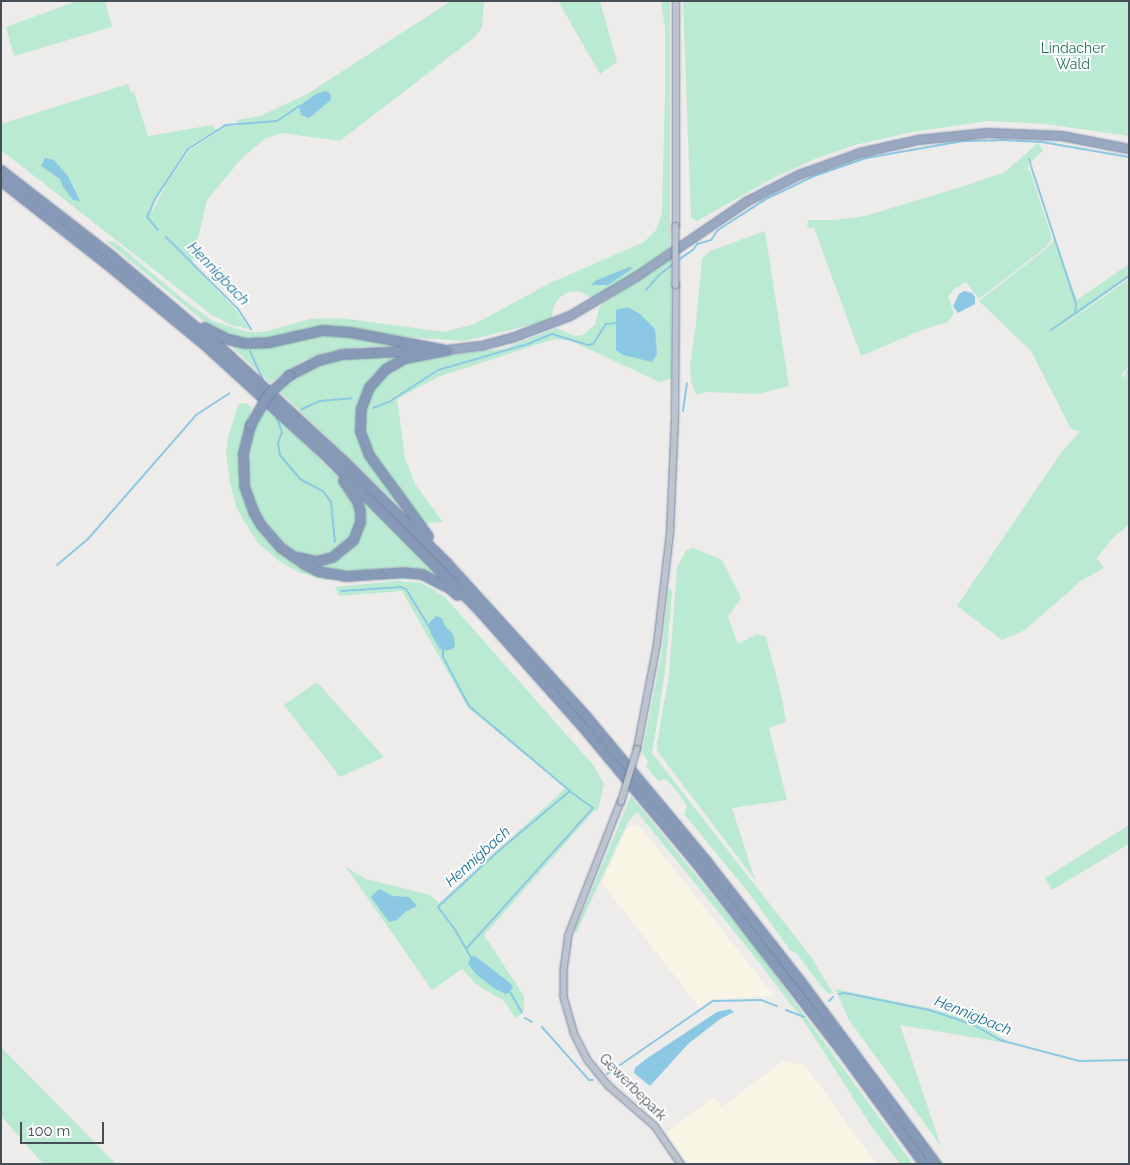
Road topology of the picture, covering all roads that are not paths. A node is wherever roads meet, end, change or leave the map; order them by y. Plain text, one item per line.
1 (676, 1) edge
2 (1129, 149) edge
3 (1, 170) edge
4 (1, 181) edge
5 (182, 314) junction
6 (448, 350) junction
7 (328, 458) junction
8 (292, 556) junction
9 (446, 562) junction
10 (476, 607) junction
11 (681, 1164) edge
12 (924, 1164) edge
13 (936, 1164) edge

1 - 11 street, Gewerbepark, bridge
2 - 6 highway
3 - 5 highway
4 - 7 highway
5 - 6 highway
5 - 9 highway
6 - 8 highway, bridge
6 - 9 highway
7 - 8 highway
7 - 10 highway
8 - 10 highway
9 - 13 highway
10 - 12 highway

